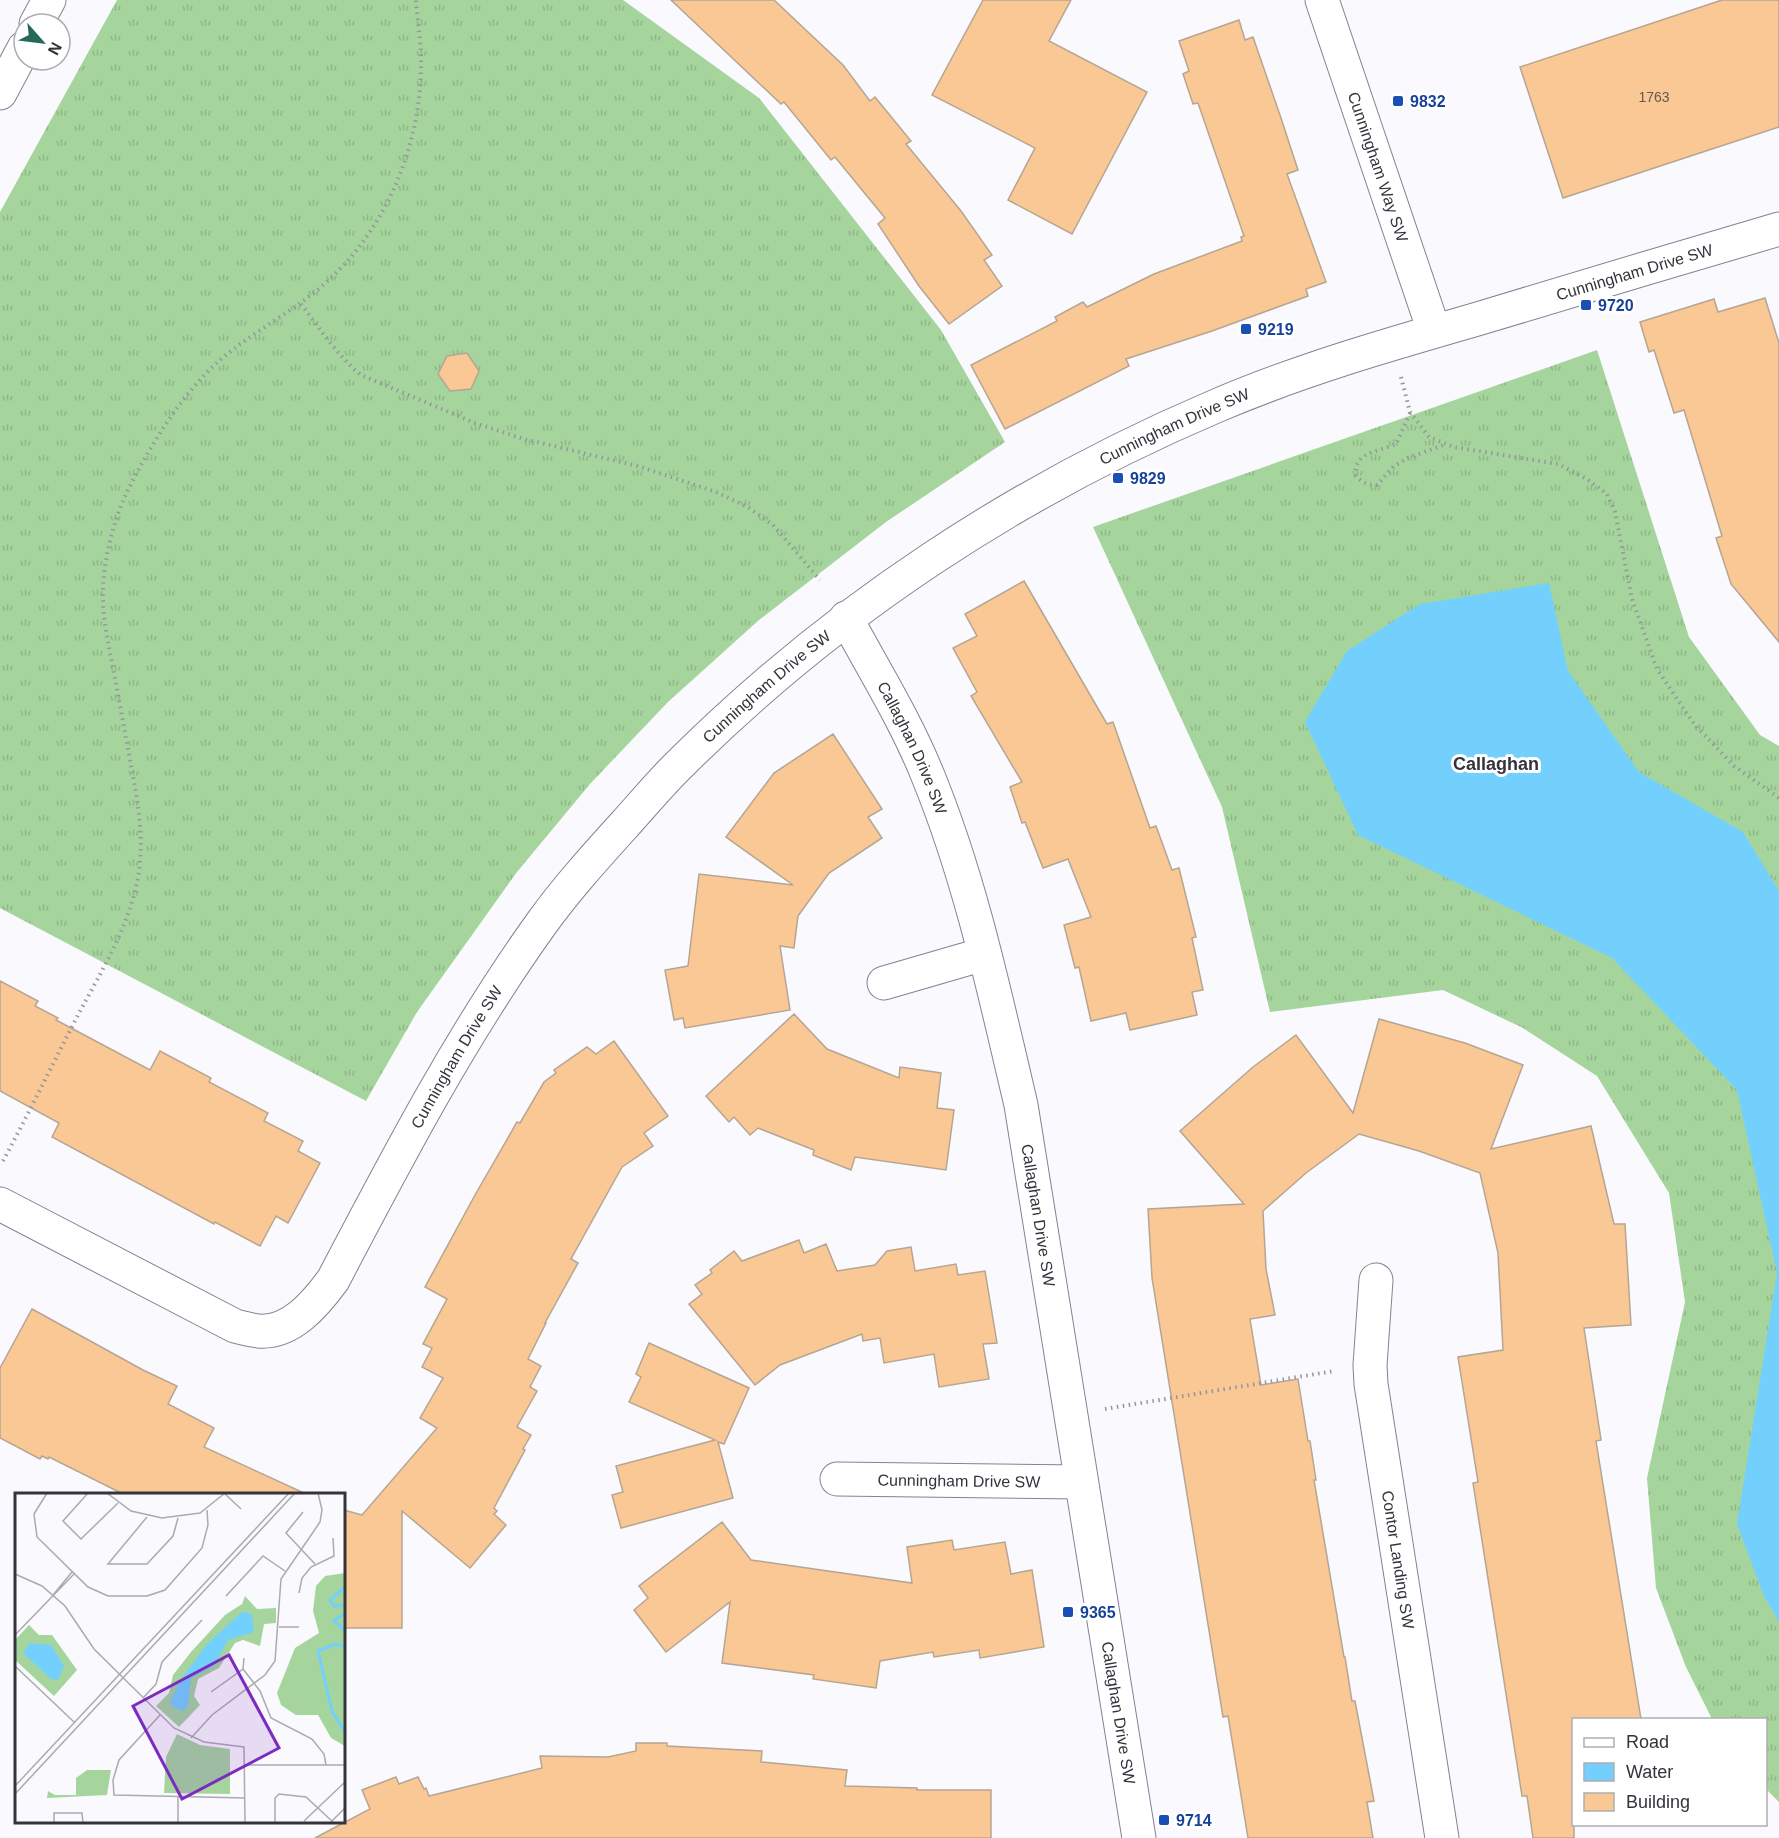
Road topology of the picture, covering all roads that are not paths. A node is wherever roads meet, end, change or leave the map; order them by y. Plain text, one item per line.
1 (1322, 0) edge
2 (12, 70) edge
3 (0, 93) edge
4 (1779, 229) edge
5 (1434, 331) junction
6 (846, 618) junction
7 (984, 954) junction
8 (884, 983) dead end
9 (3, 1213) edge
10 (1376, 1280) dead end
11 (837, 1479) dead end
12 (1082, 1482) junction
13 (1139, 1838) edge
14 (1442, 1838) edge

1 - 5 street, Cunningham Way SW
2 - 3 street
4 - 5 street, Cunningham Drive SW
5 - 6 street, Cunningham Drive SW
6 - 7 street, Callaghan Drive SW
6 - 9 street, Cunningham Drive SW
7 - 8 street
7 - 12 street, Callaghan Drive SW
10 - 14 street, Contor Landing SW
11 - 12 street, Cunningham Drive SW
12 - 13 street, Callaghan Drive SW

